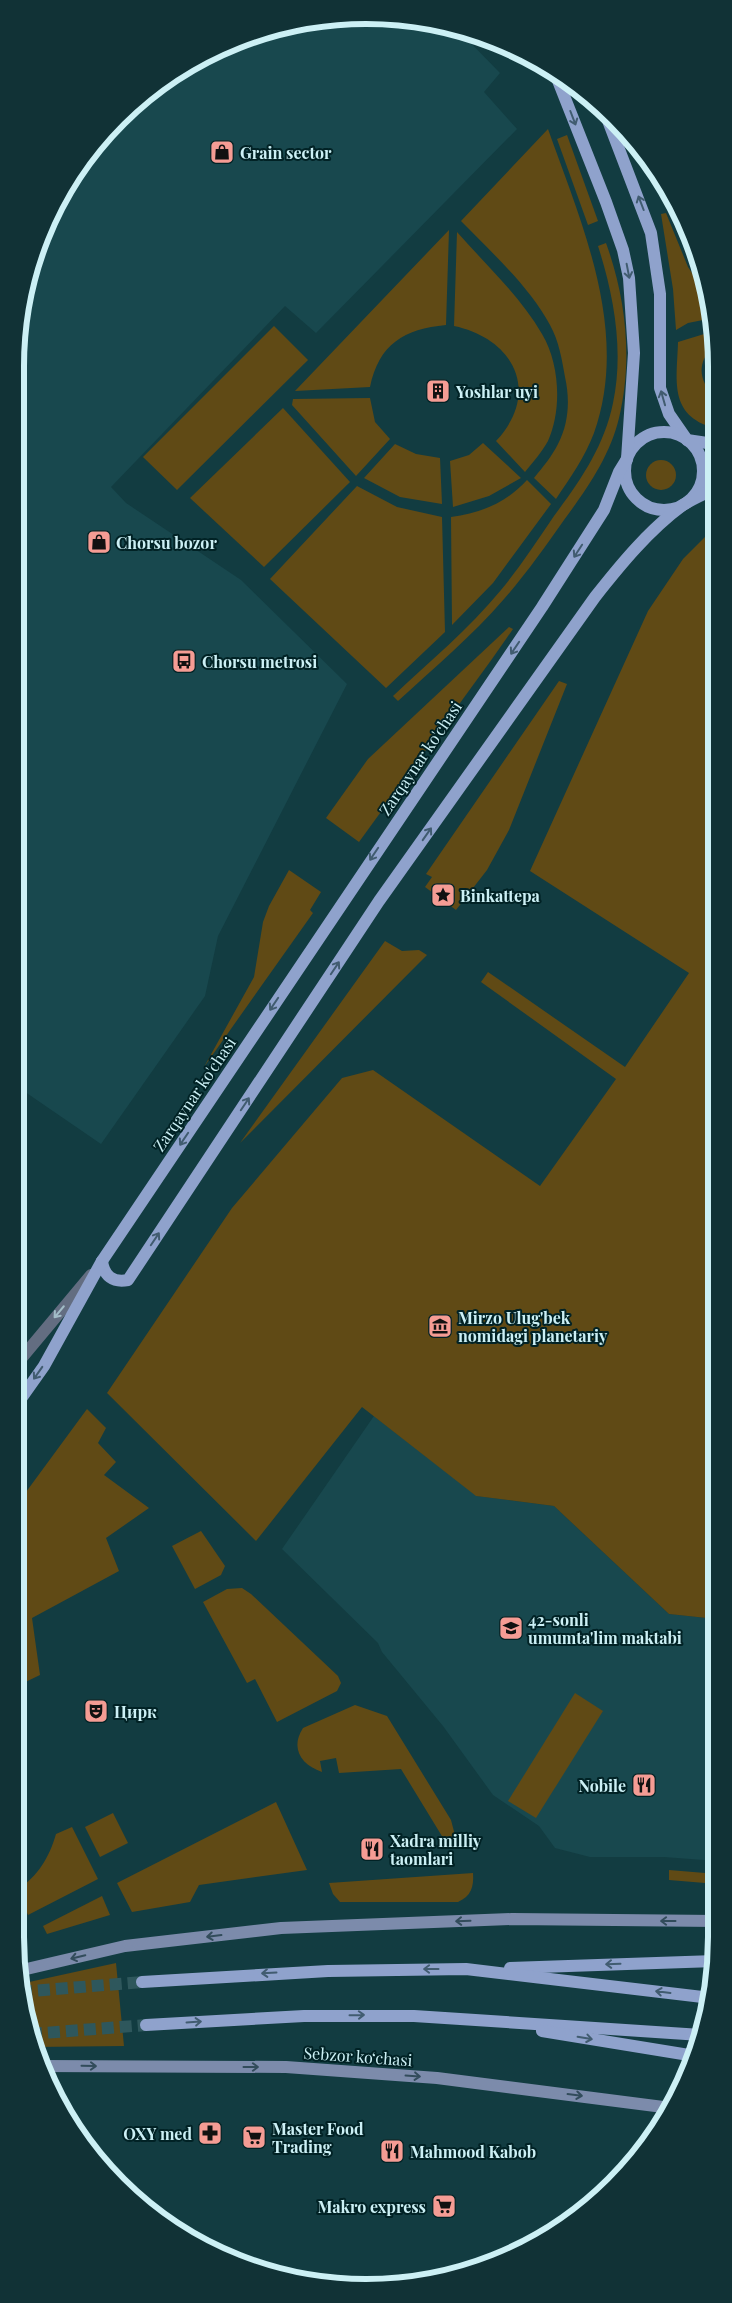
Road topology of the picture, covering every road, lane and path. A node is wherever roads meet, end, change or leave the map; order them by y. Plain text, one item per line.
1 (560, 84) edge
2 (610, 126) edge
3 (687, 440) junction
4 (708, 443) edge
5 (627, 459) junction
6 (708, 492) edge
7 (684, 505) junction
8 (102, 1262) junction
9 (24, 1355) edge
10 (24, 1394) edge
11 (708, 1921) edge
12 (708, 1961) edge
13 (25, 1969) edge
14 (466, 1970) junction
15 (142, 1982) tunnel mouth
16 (703, 1997) edge
17 (468, 2019) junction
18 (146, 2025) tunnel mouth
19 (694, 2034) edge
20 (687, 2055) edge
21 (49, 2066) edge
22 (663, 2107) edge

1 -> 5 main road, Zarqaynar ko'chasi
3 -> 2 main road
3 - 4 main road
3 - 5 main road
3 - 7 main road
5 - 7 main road
5 -> 8 main road, Zarqaynar ko'chasi
6 - 7 main road
8 -> 7 main road
8 -> 9 street
8 -> 10 main road, Zarqaynar ko'chasi
11 -> 13 street
12 -> 14 main road
14 -> 15 main road
16 -> 14 main road
18 -> 17 main road
17 - 19 main road
17 -> 20 main road
21 -> 22 street, Sebzor ko‘chasi

